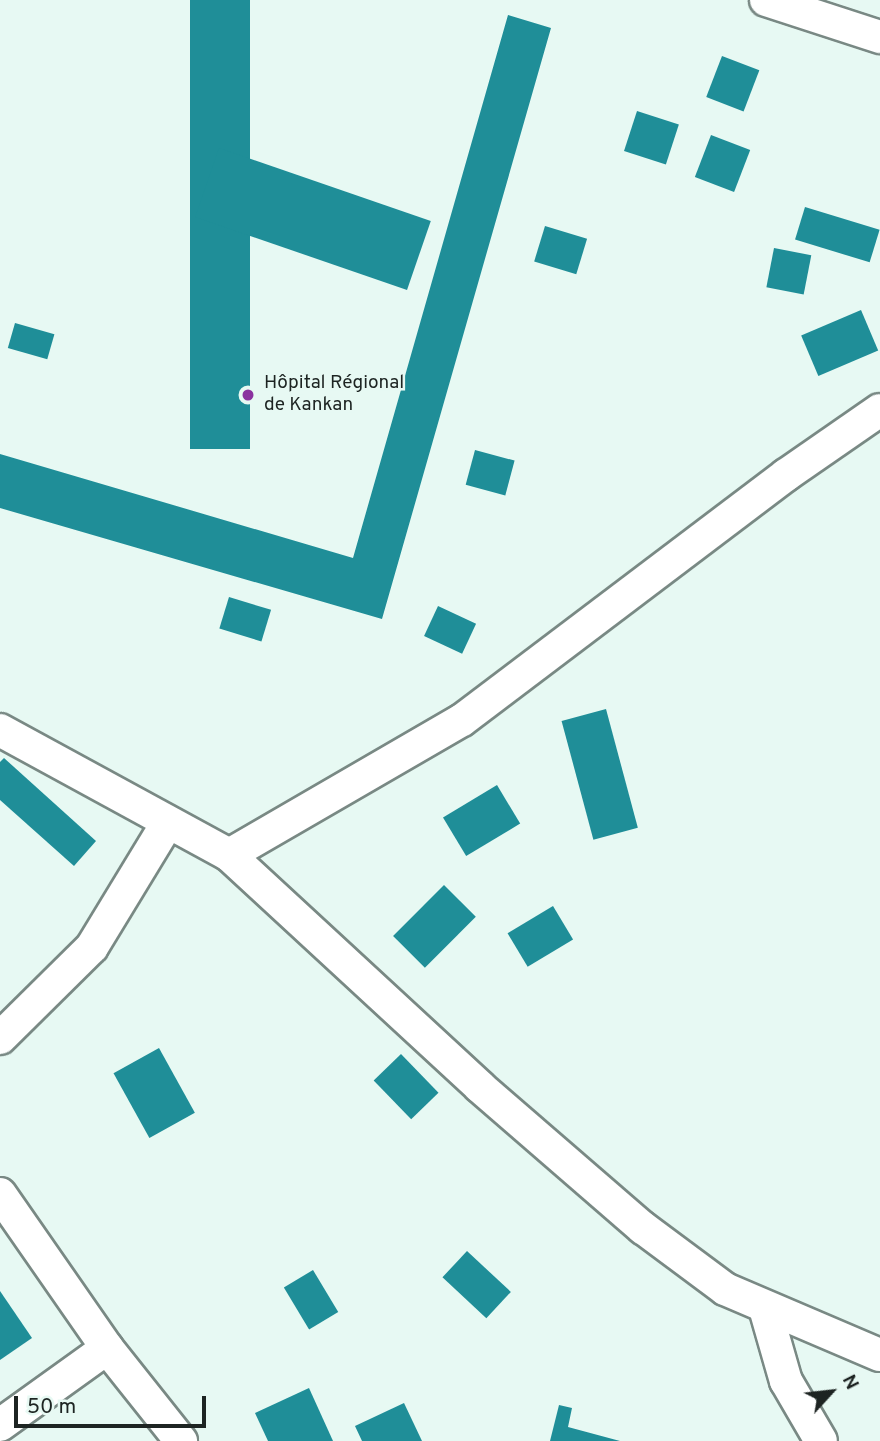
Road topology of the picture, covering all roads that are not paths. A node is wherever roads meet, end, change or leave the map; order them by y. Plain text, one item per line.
1 (766, 0) edge
2 (880, 37) edge
3 (880, 411) edge
4 (0, 730) edge
5 (168, 822) junction
6 (229, 855) junction
7 (0, 1038) edge
8 (0, 1194) edge
9 (765, 1308) junction
10 (107, 1348) junction
11 (880, 1355) edge
12 (0, 1425) edge
13 (181, 1441) edge
14 (821, 1441) edge

1 - 2 street
3 - 6 street
4 - 5 street
5 - 6 street
5 - 7 street
6 - 9 street
8 - 10 street
9 - 11 street
9 - 14 street
10 - 12 street
10 - 13 street

